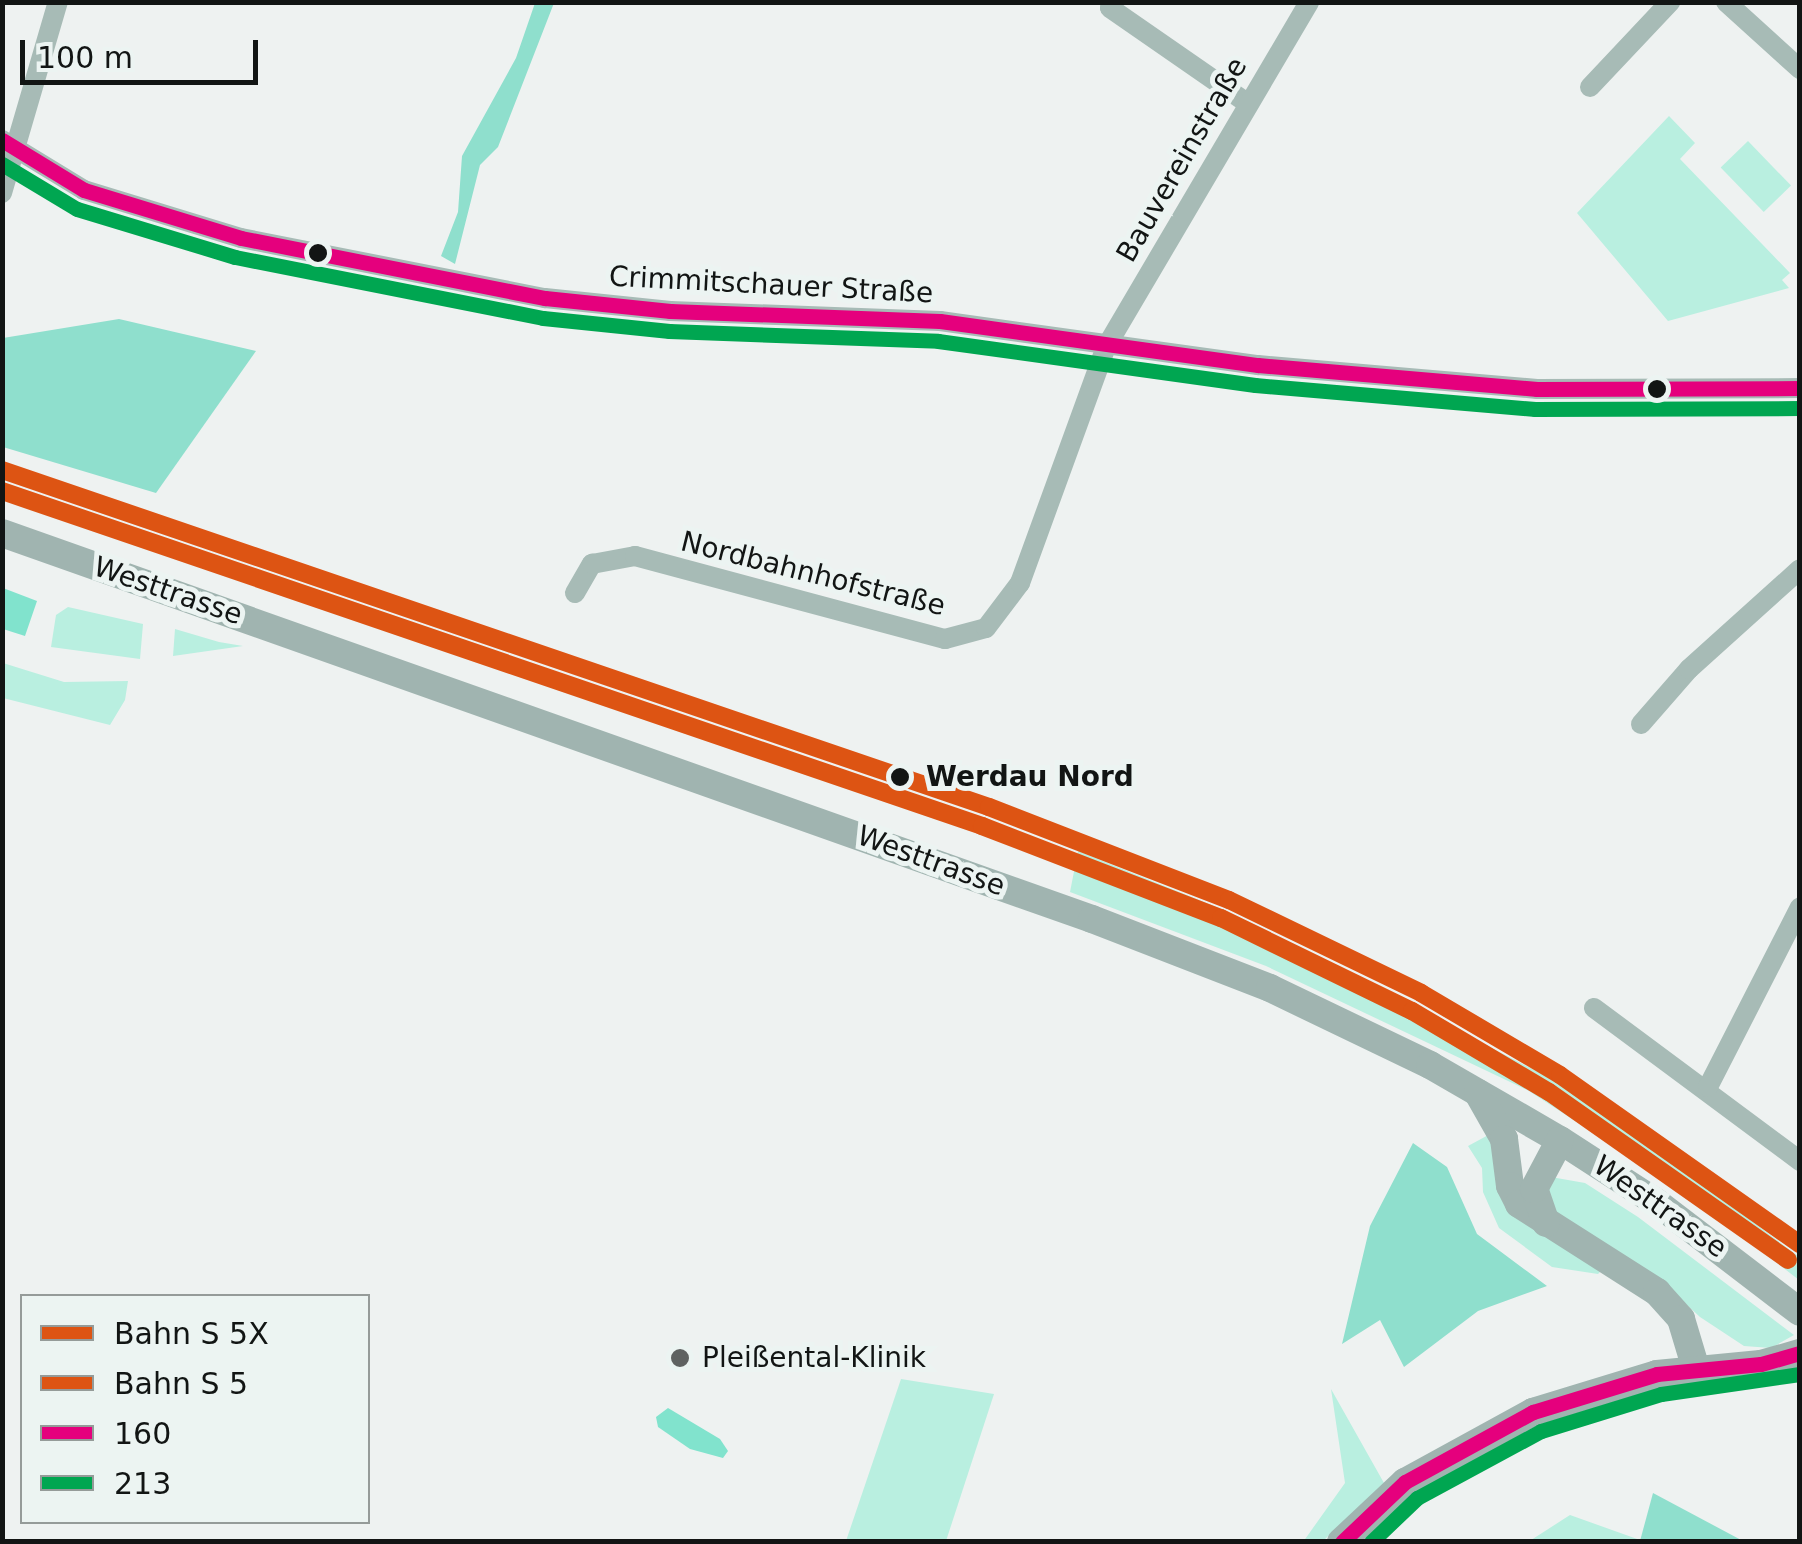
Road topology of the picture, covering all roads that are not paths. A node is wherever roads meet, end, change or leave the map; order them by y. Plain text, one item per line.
1 (58, 2) edge
2 (1114, 2) edge
3 (1309, 2) edge
4 (1670, 2) edge
5 (1726, 2) edge
6 (1800, 69) edge
7 (1590, 87) dead end
8 (1246, 102) junction
9 (8, 144) edge
10 (2, 193) edge
11 (1106, 347) junction
12 (1800, 388) edge
13 (2, 533) edge
14 (1800, 569) edge
15 (576, 593) dead end
16 (1641, 724) dead end
17 (1800, 907) edge
18 (1594, 1008) dead end
19 (1708, 1087) junction
20 (1475, 1088) junction
21 (1554, 1135) junction
22 (1800, 1160) edge
23 (1512, 1167) junction
24 (1546, 1223) junction
25 (1800, 1312) edge
26 (1800, 1353) edge
27 (1696, 1368) junction
28 (1341, 1542) edge

1 - 9 street
2 - 8 street
3 - 8 street, Bauvereinstraße
4 - 7 street
5 - 6 street
8 - 11 street, Bauvereinstraße
9 - 10 street
9 - 11 street, Crimmitschauer Straße
11 - 12 street, Crimmitschauer Straße
11 - 15 street, Nordbahnhofstraße
13 - 20 main road, Westtrasse
14 - 16 street
17 - 19 street
18 - 19 street
19 - 22 street
20 - 21 main road, Westtrasse
20 - 23 main road
21 - 23 main road
21 - 24 main road
21 - 25 main road, Westtrasse
23 - 24 main road
24 - 27 main road
26 - 27 main road
27 - 28 main road

